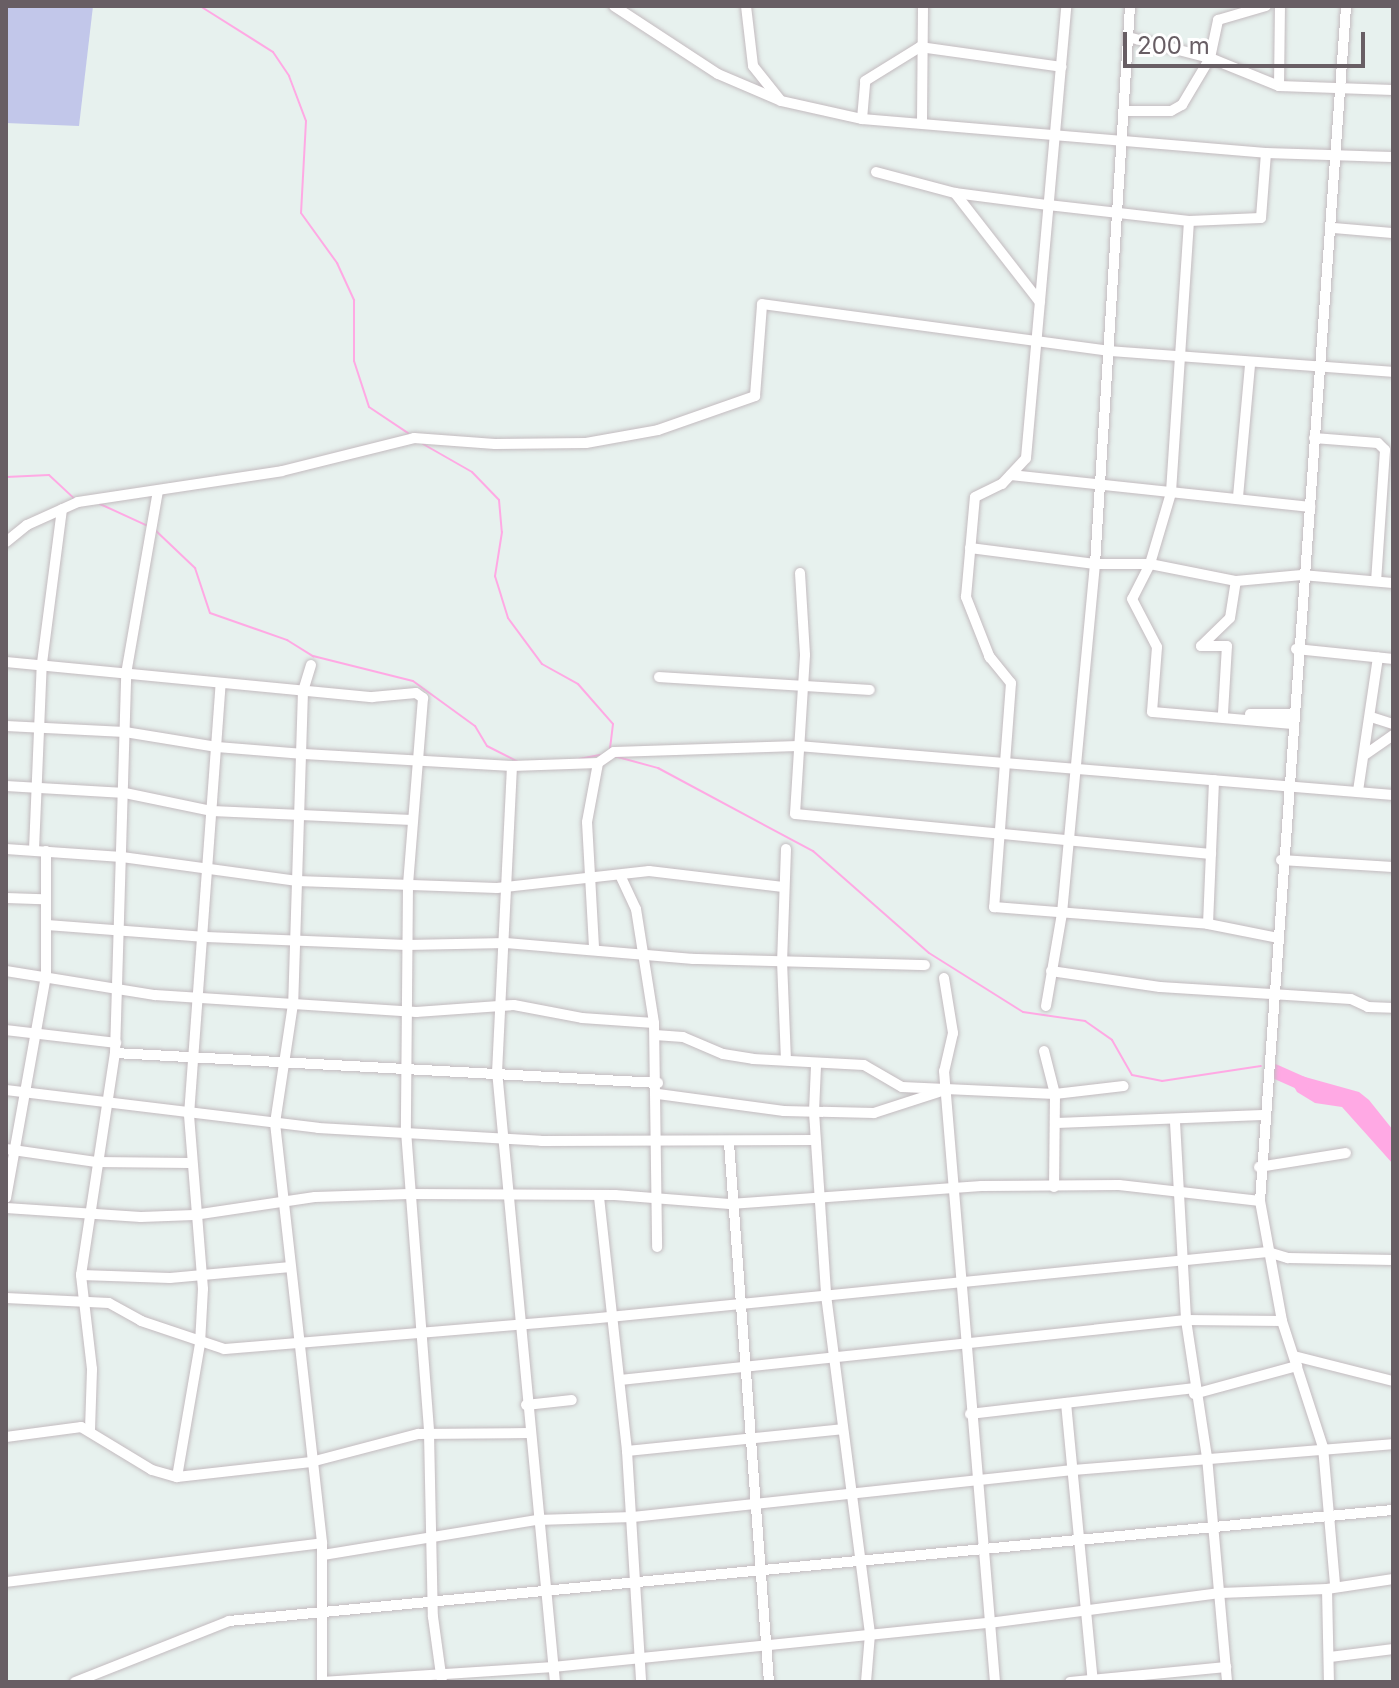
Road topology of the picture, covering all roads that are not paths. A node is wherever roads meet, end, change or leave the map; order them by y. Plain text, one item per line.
1 (614, 6) edge
2 (746, 6) edge
3 (923, 6) edge
4 (1066, 6) edge
5 (1130, 6) edge
6 (1266, 6) edge
7 (1280, 6) edge
8 (1346, 6) edge
9 (1128, 37) junction
10 (920, 47) junction
11 (1210, 58) junction
12 (1062, 67) junction
13 (1279, 86) junction
14 (1340, 87) junction
15 (1393, 90) edge
16 (781, 101) junction
17 (1127, 111) junction
18 (862, 119) junction
19 (922, 121) junction
20 (1052, 137) junction
21 (1125, 141) junction
22 (1266, 153) junction
23 (1335, 155) junction
24 (1393, 157) edge
25 (876, 172) dead end
26 (955, 193) junction
27 (1048, 205) junction
28 (1116, 212) junction
29 (1189, 221) junction
30 (1333, 228) junction
31 (1393, 233) edge
32 (1040, 302) junction
33 (1038, 343) junction
34 (1109, 351) junction
35 (1178, 357) junction
36 (1250, 364) junction
37 (1322, 366) junction
38 (1393, 372) edge
39 (1314, 438) junction
40 (1011, 475) junction
41 (1102, 482) junction
42 (158, 491) junction
43 (1171, 493) junction
44 (1238, 497) junction
45 (1310, 507) junction
46 (62, 509) junction
47 (1381, 517) junction
48 (1393, 518) edge
49 (6, 542) edge
50 (970, 548) junction
51 (1095, 564) junction
52 (1150, 564) junction
53 (800, 573) dead end
54 (1302, 575) junction
55 (1236, 581) junction
56 (1376, 581) junction
57 (1393, 583) edge
58 (1296, 649) junction
59 (1378, 657) junction
60 (1393, 659) edge
61 (6, 662) edge
62 (42, 663) junction
63 (311, 665) dead end
64 (126, 674) junction
65 (659, 677) dead end
66 (221, 684) junction
67 (801, 685) junction
68 (870, 690) dead end
69 (303, 691) junction
70 (1152, 712) junction
71 (1223, 713) junction
72 (1371, 717) junction
73 (1294, 719) junction
74 (1393, 724) edge
75 (6, 726) edge
76 (40, 727) junction
77 (125, 732) junction
78 (1393, 735) edge
79 (798, 746) junction
80 (217, 747) junction
81 (304, 754) junction
82 (1366, 754) junction
83 (421, 760) junction
84 (598, 763) junction
85 (512, 766) junction
86 (1008, 767) junction
87 (1076, 772) junction
88 (1214, 780) junction
89 (1288, 785) junction
90 (6, 786) edge
91 (38, 788) junction
92 (1358, 791) junction
93 (125, 793) junction
94 (1393, 795) edge
95 (212, 811) junction
96 (298, 818) junction
97 (412, 820) junction
98 (997, 834) junction
99 (1069, 839) junction
100 (6, 849) edge
101 (786, 849) dead end
102 (34, 850) junction
103 (46, 851) junction
104 (1211, 854) junction
105 (122, 857) junction
106 (1281, 860) junction
107 (1393, 867) edge
108 (208, 872) junction
109 (620, 875) junction
110 (590, 879) junction
111 (297, 881) junction
112 (408, 884) junction
113 (509, 887) junction
114 (783, 887) junction
115 (6, 898) edge
116 (43, 899) junction
117 (1062, 913) junction
118 (1208, 924) junction
119 (47, 925) junction
120 (117, 932) junction
121 (206, 937) junction
122 (1278, 938) junction
123 (294, 941) junction
124 (506, 943) junction
125 (407, 945) junction
126 (594, 947) junction
127 (642, 951) junction
128 (782, 961) junction
129 (925, 965) dead end
130 (6, 971) edge
131 (1051, 971) junction
132 (46, 976) junction
133 (944, 978) dead end
134 (117, 990) junction
135 (1276, 996) junction
136 (200, 998) junction
137 (293, 1004) junction
138 (503, 1005) junction
139 (1046, 1006) dead end
140 (1393, 1008) edge
141 (406, 1010) junction
142 (654, 1029) junction
143 (6, 1030) edge
144 (38, 1034) junction
145 (116, 1048) junction
146 (1044, 1051) dead end
147 (194, 1057) junction
148 (786, 1059) junction
149 (280, 1065) junction
150 (816, 1066) junction
151 (497, 1071) junction
152 (406, 1072) junction
153 (1124, 1086) dead end
154 (658, 1088) junction
155 (947, 1089) junction
156 (6, 1090) edge
157 (26, 1093) junction
158 (1055, 1094) junction
159 (110, 1105) junction
160 (814, 1112) junction
161 (189, 1115) junction
162 (1264, 1115) junction
163 (1175, 1122) junction
164 (275, 1123) junction
165 (1055, 1123) junction
166 (406, 1131) junction
167 (502, 1137) junction
168 (815, 1140) junction
169 (658, 1142) junction
170 (729, 1143) junction
171 (11, 1150) edge
172 (1346, 1153) dead end
173 (96, 1162) junction
174 (190, 1163) junction
175 (1259, 1167) junction
176 (1054, 1187) junction
177 (955, 1190) junction
178 (1177, 1191) junction
179 (409, 1194) junction
180 (819, 1195) junction
181 (509, 1197) junction
182 (599, 1197) junction
183 (6, 1198) edge
184 (658, 1198) junction
185 (284, 1201) junction
186 (1260, 1201) junction
187 (730, 1204) junction
188 (6, 1208) edge
189 (194, 1215) junction
190 (89, 1216) junction
191 (657, 1247) dead end
192 (1268, 1252) junction
193 (1183, 1259) junction
194 (1393, 1260) edge
195 (290, 1267) junction
196 (81, 1275) junction
197 (202, 1276) junction
198 (962, 1280) junction
199 (826, 1295) junction
200 (6, 1298) edge
201 (82, 1300) junction
202 (740, 1304) junction
203 (613, 1316) junction
204 (1186, 1320) junction
205 (1282, 1321) junction
206 (519, 1324) junction
207 (418, 1332) junction
208 (966, 1342) junction
209 (299, 1343) junction
210 (200, 1344) junction
211 (832, 1355) junction
212 (1295, 1361) junction
213 (743, 1368) junction
214 (620, 1380) junction
215 (1393, 1381) edge
216 (1194, 1391) junction
217 (572, 1400) dead end
218 (1066, 1403) junction
219 (526, 1405) junction
220 (970, 1414) junction
221 (842, 1429) junction
222 (90, 1430) junction
223 (429, 1433) junction
224 (529, 1433) junction
225 (6, 1437) edge
226 (749, 1440) junction
227 (1393, 1444) edge
228 (1323, 1447) junction
229 (627, 1451) junction
230 (1207, 1457) junction
231 (311, 1462) junction
232 (1072, 1470) junction
233 (177, 1477) junction
234 (977, 1482) junction
235 (852, 1496) junction
236 (754, 1506) junction
237 (1393, 1510) edge
238 (633, 1517) junction
239 (1329, 1518) junction
240 (537, 1520) junction
241 (1213, 1527) junction
242 (434, 1539) junction
243 (1079, 1539) junction
244 (322, 1543) junction
245 (983, 1546) junction
246 (323, 1555) junction
247 (859, 1562) junction
248 (759, 1572) junction
249 (1393, 1579) edge
250 (6, 1582) edge
251 (636, 1584) junction
252 (1331, 1586) junction
253 (1220, 1593) junction
254 (543, 1594) junction
255 (433, 1605) junction
256 (1085, 1612) junction
257 (323, 1613) junction
258 (989, 1623) junction
259 (870, 1634) junction
260 (765, 1645) junction
261 (1393, 1649) edge
262 (640, 1656) junction
263 (1330, 1657) junction
264 (553, 1667) junction
265 (1226, 1667) junction
266 (441, 1679) edge
267 (1092, 1681) edge
268 (75, 1682) edge
269 (323, 1682) edge
270 (555, 1682) edge
271 (641, 1682) edge
272 (769, 1682) edge
273 (866, 1682) edge
274 (995, 1682) edge
275 (1070, 1682) edge
276 (1227, 1682) edge
277 (1329, 1682) edge

1 - 16 street
2 - 16 street
3 - 10 street
4 - 12 street
5 - 9 street
6 - 11 street
7 - 13 street
8 - 14 street
9 - 11 street
9 - 17 street
10 - 12 street
10 - 18 street
10 - 19 street
11 - 13 street
11 - 17 street
12 - 20 street
13 - 14 street
14 - 15 street
14 - 23 street
16 - 18 street
17 - 21 street
18 - 19 street
19 - 20 street
20 - 21 street
20 - 27 street
21 - 22 street
21 - 28 street
22 - 23 street
22 - 29 street
23 - 24 street
23 - 30 street
25 - 26 street
26 - 27 street
26 - 32 street
27 - 28 street
27 - 32 street
28 - 29 street
28 - 34 street
29 - 35 street
30 - 31 street
30 - 37 street
32 - 33 street
33 - 34 street
33 - 40 street
33 - 42 street
34 - 35 street
34 - 41 street
35 - 36 street
35 - 43 street
36 - 37 street
36 - 44 street
37 - 38 street
37 - 39 street
39 - 45 street
39 - 47 street
40 - 41 street
40 - 50 street
41 - 43 street
41 - 51 street
42 - 46 street
42 - 64 street
43 - 44 street
43 - 52 street
44 - 45 street
45 - 54 street
46 - 49 street
46 - 62 street
47 - 48 street
47 - 56 street
50 - 51 street
50 - 86 street
51 - 52 street
51 - 87 street
52 - 55 street
52 - 70 street
53 - 67 street
54 - 55 street
54 - 56 street
54 - 58 street
55 - 71 street
56 - 57 street
58 - 59 street
58 - 73 street
59 - 60 street
59 - 72 street
61 - 62 street
62 - 64 street
62 - 76 street
63 - 69 street
64 - 66 street
64 - 77 street
65 - 67 street
66 - 69 street
66 - 80 street
67 - 68 street
67 - 79 street
69 - 81 street
69 - 83 street
70 - 71 street
70 - 73 street
71 - 73 street
72 - 74 street
72 - 82 street
73 - 89 street
75 - 76 street
76 - 77 street
76 - 91 street
77 - 80 street
77 - 93 street
78 - 82 street
79 - 84 street
79 - 86 street
79 - 98 street
80 - 81 street
80 - 95 street
81 - 83 street
81 - 96 street
82 - 92 street
83 - 85 street
83 - 97 street
84 - 85 street
84 - 110 street
85 - 113 street
86 - 87 street
86 - 98 street
87 - 88 street
87 - 99 street
88 - 89 street
88 - 104 street
89 - 92 street
89 - 106 street
90 - 91 street
91 - 93 street
91 - 102 street
92 - 94 street
93 - 95 street
93 - 105 street
95 - 96 street
95 - 108 street
96 - 97 street
96 - 111 street
97 - 112 street
98 - 99 street
98 - 117 street
99 - 104 street
99 - 117 street
100 - 102 street
101 - 114 street
102 - 103 street
103 - 105 street
103 - 116 street
104 - 118 street
105 - 108 street
105 - 120 street
106 - 107 street
106 - 122 street
108 - 111 street
108 - 121 street
109 - 110 street
109 - 114 street
109 - 127 street
110 - 113 street
110 - 126 street
111 - 112 street
111 - 123 street
112 - 113 street
112 - 125 street
113 - 124 street
114 - 128 street
115 - 116 street
116 - 119 street
117 - 118 street
117 - 131 street
118 - 122 street
119 - 120 street
119 - 132 street
120 - 121 street
120 - 134 street
121 - 123 street
121 - 136 street
122 - 135 street
123 - 125 street
123 - 137 street
124 - 125 street
124 - 126 street
124 - 138 street
125 - 141 street
126 - 127 street
127 - 128 street
127 - 142 street
128 - 129 street
128 - 148 street
130 - 132 street
131 - 135 street
131 - 139 street
132 - 134 street
132 - 144 street
133 - 155 street
134 - 136 street
134 - 145 street
135 - 140 street
135 - 162 street
136 - 137 street
136 - 147 street
137 - 141 street
137 - 149 street
138 - 141 street
138 - 142 street
138 - 151 street
141 - 152 street
142 - 148 street
142 - 154 street
143 - 144 street
144 - 145 street
144 - 157 street
145 - 147 street
145 - 159 street
146 - 158 street
147 - 149 street
147 - 161 street
148 - 150 street
149 - 152 street
149 - 164 street
150 - 155 street
150 - 160 street
151 - 152 street
151 - 154 street
151 - 167 street
152 - 166 street
153 - 158 street
154 - 160 street
154 - 169 street
155 - 158 street
155 - 160 street
155 - 177 street
156 - 157 street
157 - 159 street
157 - 171 street
158 - 165 street
159 - 161 street
159 - 173 street
160 - 168 street
161 - 164 street
161 - 174 street
162 - 163 street
162 - 175 street
163 - 165 street
163 - 178 street
164 - 166 street
164 - 185 street
165 - 176 street
166 - 167 street
166 - 179 street
167 - 169 street
167 - 181 street
168 - 170 street
168 - 180 street
169 - 170 street
169 - 184 street
170 - 187 street
171 - 173 street
171 - 183 street
172 - 175 street
173 - 174 street
173 - 190 street
174 - 189 street
175 - 186 street
176 - 177 street
176 - 178 street
177 - 180 street
177 - 198 street
178 - 186 street
178 - 193 street
179 - 181 street
179 - 185 street
179 - 207 street
180 - 187 street
180 - 199 street
181 - 182 street
181 - 206 street
182 - 184 street
182 - 203 street
184 - 187 street
184 - 191 street
185 - 189 street
185 - 195 street
186 - 192 street
187 - 202 street
188 - 190 street
189 - 190 street
189 - 197 street
190 - 196 street
192 - 193 street
192 - 194 street
192 - 205 street
193 - 198 street
193 - 204 street
195 - 197 street
195 - 209 street
196 - 197 street
196 - 201 street
197 - 210 street
198 - 199 street
198 - 208 street
199 - 202 street
199 - 211 street
200 - 201 street
201 - 210 street
201 - 222 street
202 - 203 street
202 - 213 street
203 - 206 street
203 - 214 street
204 - 205 street
204 - 208 street
204 - 216 street
205 - 212 street
206 - 207 street
206 - 219 street
207 - 209 street
207 - 223 street
208 - 211 street
208 - 220 street
209 - 210 street
209 - 231 street
210 - 233 street
211 - 213 street
211 - 221 street
212 - 215 street
212 - 216 street
212 - 228 street
213 - 214 street
213 - 226 street
214 - 229 street
216 - 218 street
216 - 230 street
217 - 219 street
218 - 220 street
218 - 232 street
219 - 224 street
220 - 234 street
221 - 226 street
221 - 235 street
222 - 225 street
222 - 233 street
223 - 224 street
223 - 231 street
223 - 242 street
224 - 240 street
226 - 229 street
226 - 236 street
227 - 228 street
228 - 230 street
228 - 239 street
229 - 238 street
230 - 232 street
230 - 241 street
231 - 233 street
231 - 244 street
232 - 234 street
232 - 243 street
234 - 235 street
234 - 245 street
235 - 236 street
235 - 247 street
236 - 238 street
236 - 248 street
237 - 239 street
238 - 240 street
238 - 251 street
239 - 241 street
239 - 252 street
240 - 242 street
240 - 254 street
241 - 243 street
241 - 253 street
242 - 246 street
242 - 255 street
243 - 245 street
243 - 256 street
244 - 246 street
244 - 250 street
245 - 247 street
245 - 258 street
246 - 257 street
247 - 248 street
247 - 259 street
248 - 251 street
248 - 260 street
249 - 252 street
251 - 254 street
251 - 262 street
252 - 253 street
252 - 263 street
253 - 256 street
253 - 265 street
254 - 255 street
254 - 264 street
255 - 257 street
255 - 266 street
256 - 258 street
256 - 267 street
257 - 268 street
257 - 269 street
258 - 259 street
258 - 274 street
259 - 260 street
259 - 273 street
260 - 262 street
260 - 272 street
261 - 263 street
262 - 264 street
262 - 271 street
263 - 277 street
264 - 266 street
264 - 270 street
265 - 267 street
265 - 276 street
266 - 269 street
267 - 275 street

